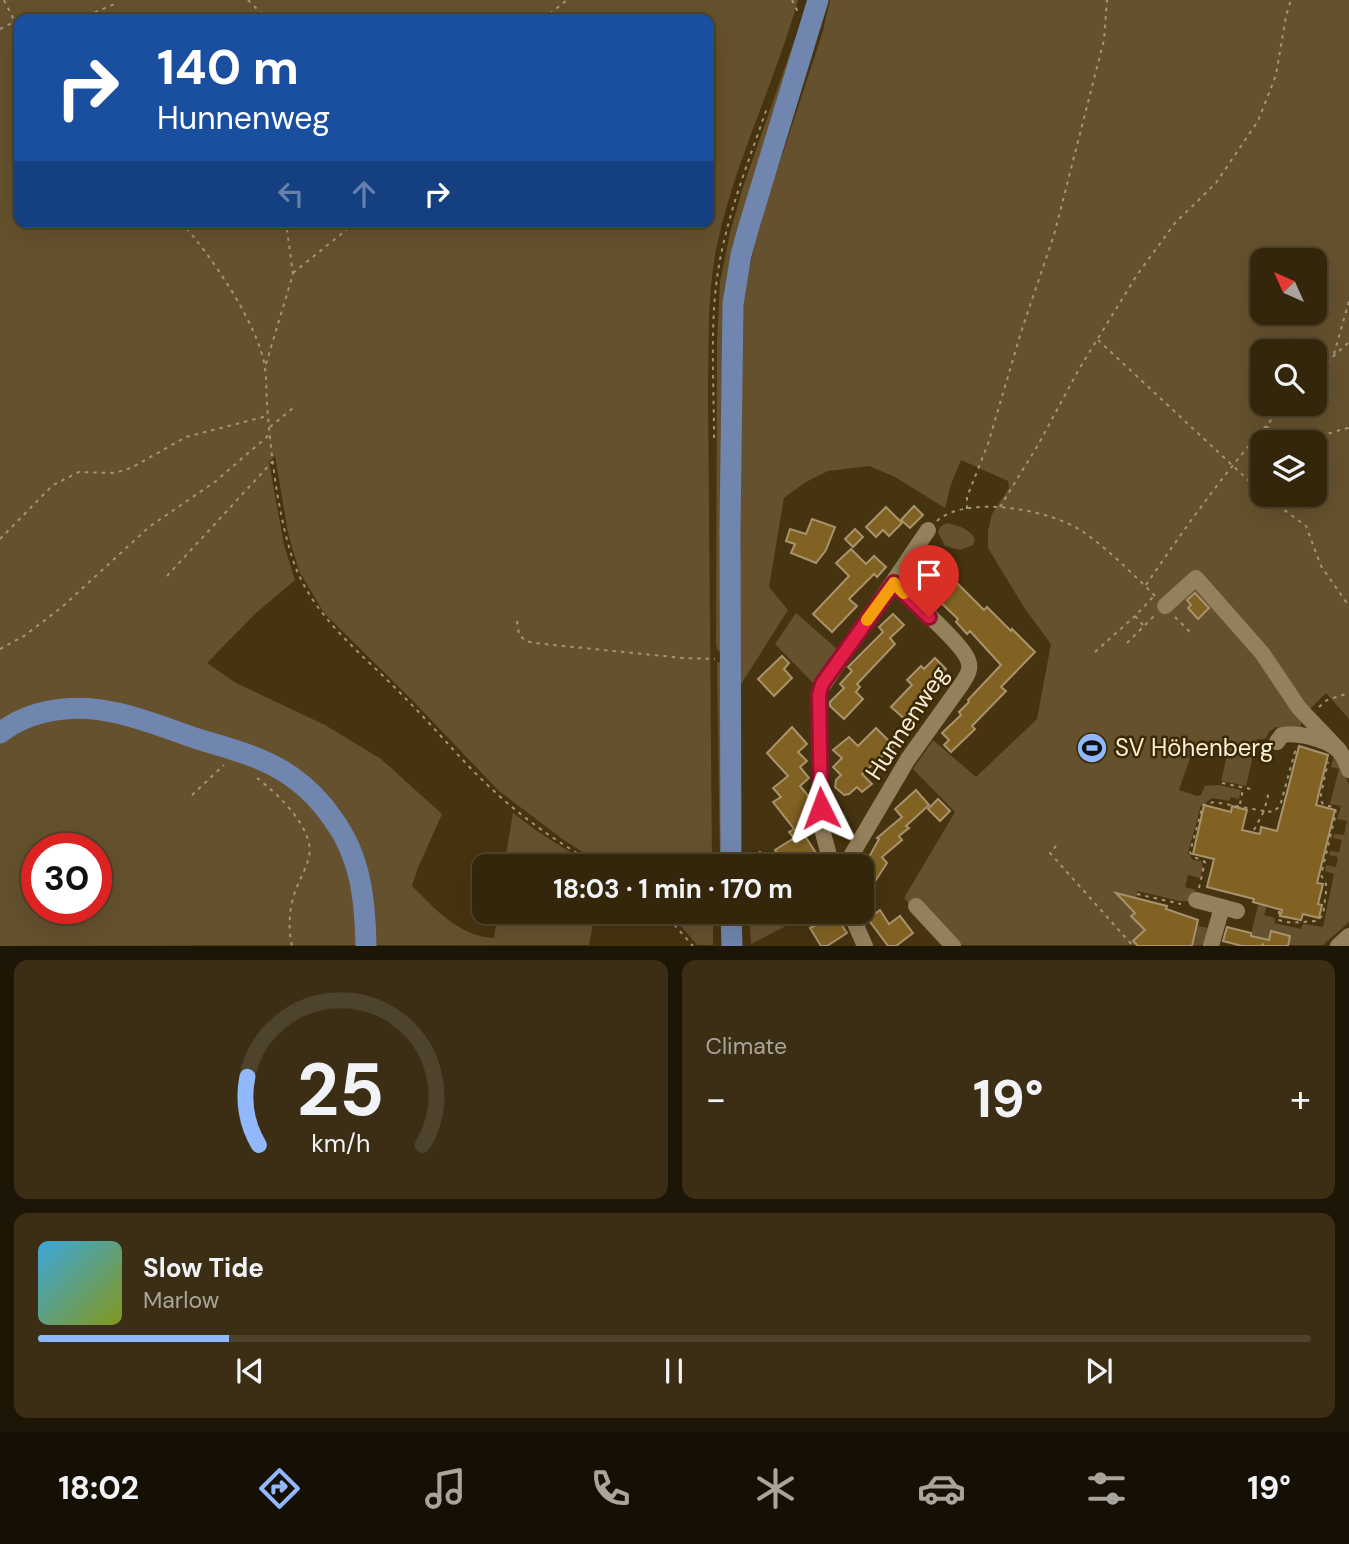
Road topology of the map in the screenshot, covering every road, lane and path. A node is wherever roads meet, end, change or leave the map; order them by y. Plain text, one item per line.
1 (4, 0) edge
2 (248, 0) edge
3 (567, 0) edge
4 (792, 0) edge
5 (818, 0) edge
6 (1107, 0) edge
7 (1291, 0) edge
8 (117, 4) dead end
9 (92, 14) edge
10 (262, 14) edge
11 (549, 14) edge
12 (799, 14) dead end
13 (14, 20) edge
14 (186, 228) edge
15 (287, 228) edge
16 (349, 228) edge
17 (293, 274) junction
18 (1349, 301) edge
19 (1097, 340) junction
20 (1349, 342) edge
21 (1334, 354) junction
22 (1327, 361) edge
23 (265, 366) junction
24 (293, 408) dead end
25 (268, 416) junction
26 (1275, 416) edge
27 (1266, 426) junction
28 (269, 428) junction
29 (1349, 428) edge
30 (270, 435) junction
31 (273, 460) junction
32 (1231, 466) junction
33 (1250, 483) edge
34 (1000, 507) junction
35 (1280, 507) edge
36 (967, 509) junction
37 (928, 530) joint
38 (0, 539) edge
39 (167, 576) dead end
40 (894, 583) junction
41 (1146, 586) junction
42 (1349, 606) edge
43 (1161, 610) junction
44 (1135, 616) junction
45 (517, 621) dead end
46 (1144, 626) junction
47 (1193, 635) dead end
48 (1127, 643) dead end
49 (0, 649) edge
50 (1095, 652) dead end
51 (714, 659) dead end
52 (1349, 693) edge
53 (1327, 700) dead end
54 (0, 733) edge
55 (1277, 742) dead end
56 (1297, 743) dead end
57 (232, 750) junction
58 (1334, 755) junction
59 (1349, 770) edge
60 (254, 775) dead end
61 (1222, 783) dead end
62 (1243, 788) junction
63 (1255, 790) dead end
64 (1266, 792) dead end
65 (192, 795) dead end
66 (1240, 805) junction
67 (1264, 811) junction
68 (1254, 830) dead end
69 (1056, 846) dead end
70 (578, 854) edge
71 (731, 854) edge
72 (829, 854) edge
73 (852, 854) edge
74 (1138, 894) dead end
75 (1196, 900) junction
76 (916, 906) dead end
77 (1279, 911) dead end
78 (674, 924) edge
79 (731, 924) edge
80 (855, 924) edge
81 (1349, 936) edge
82 (292, 946) edge
83 (366, 946) edge
84 (693, 946) edge
85 (732, 946) edge
86 (865, 946) edge
87 (953, 946) edge
88 (1133, 946) edge
89 (1211, 946) edge
90 (1338, 946) edge

1 - 13 path
2 - 10 path
3 - 11 path
4 - 12 path
5 - 71 main road
6 - 36 path
7 - 19 path
8 - 9 path
14 - 23 path
15 - 17 path
16 - 17 path
17 - 23 path
18 - 21 path
19 - 32 path
19 - 34 path
20 - 21 path
21 - 22 path
23 - 25 path
24 - 28 path
25 - 28 path
25 - 38 path
26 - 27 path
27 - 29 path
27 - 32 path
28 - 30 path
30 - 31 path
30 - 49 path
31 - 39 path
31 - 70 path
32 - 33 path
32 - 41 path
34 - 36 path
34 - 41 path
35 - 42 path
36 - 37 path
37 - 40 street
40 - 72 street
40 - 73 street, Hunnenweg
41 - 44 path
43 - 46 path
43 - 47 path
43 - 58 street
44 - 46 path
44 - 50 path
45 - 51 path
46 - 48 path
52 - 53 path
54 - 57 main road
55 - 58 street
56 - 67 path
57 - 65 path
57 - 83 main road
58 - 59 street
58 - 77 path
60 - 82 path
61 - 62 path
62 - 63 path
62 - 66 path
64 - 67 path
66 - 67 path
66 - 75 path
67 - 68 path
69 - 88 path
74 - 75 path
75 - 89 street
76 - 87 street
78 - 84 path
79 - 85 main road
80 - 86 street
81 - 90 street

